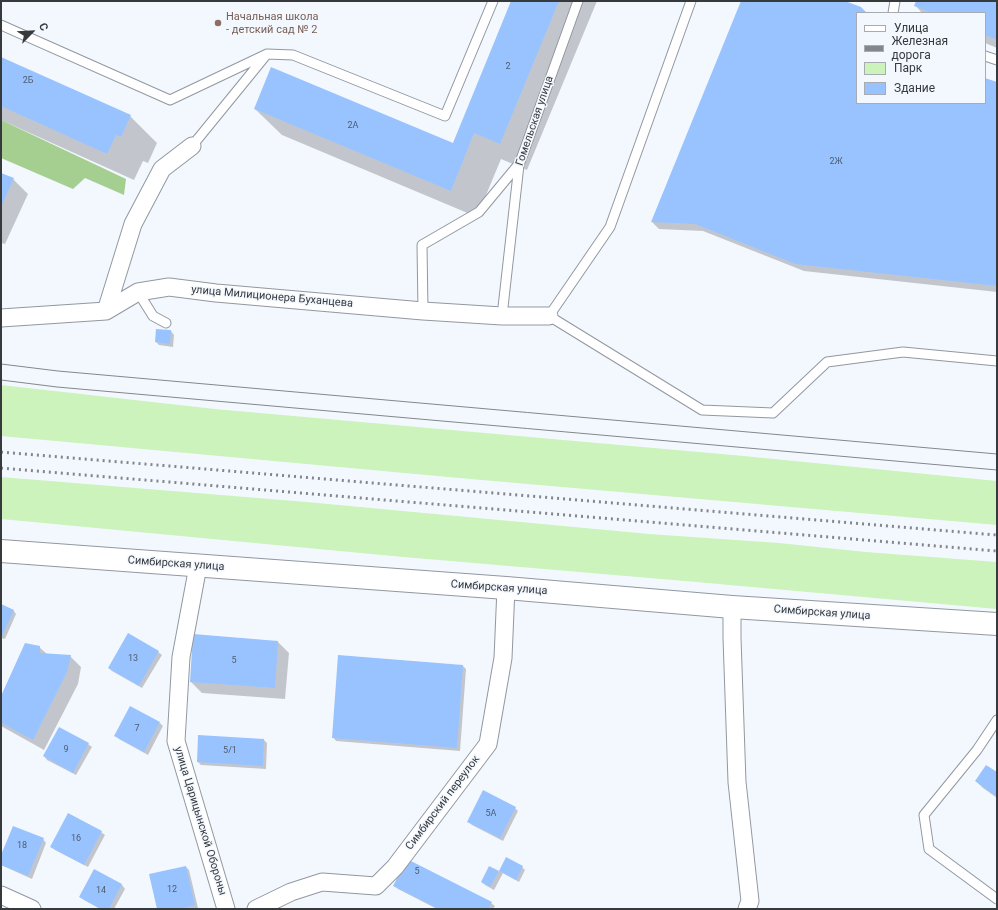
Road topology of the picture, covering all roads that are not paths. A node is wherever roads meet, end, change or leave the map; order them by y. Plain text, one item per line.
1 (493, 1) edge
2 (578, 1) edge
3 (691, 1) edge
4 (895, 1) edge
5 (893, 12) edge
6 (1, 25) edge
7 (267, 54) junction
8 (986, 56) edge
9 (997, 60) edge
10 (192, 146) joint
11 (518, 165) junction
12 (138, 292) junction
13 (106, 310) junction
14 (423, 311) junction
15 (502, 316) junction
16 (549, 316) junction
17 (1, 318) edge
18 (166, 323) dead end
19 (997, 361) edge
20 (1, 551) edge
21 (198, 566) junction
22 (506, 588) junction
23 (732, 607) junction
24 (997, 624) edge
25 (997, 720) edge
26 (1, 895) edge
27 (997, 899) edge
28 (32, 909) edge
29 (226, 909) edge
30 (256, 909) edge
31 (747, 909) edge

1 - 7 lane
2 - 11 lane, Гомельская улица
3 - 16 lane
4 - 5 lane
6 - 7 lane
7 - 10 lane
8 - 9 lane
10 - 13 street
11 - 14 lane
11 - 15 lane, Гомельская улица
12 - 13 street, улица Милиционера Буханцева
12 - 14 street, улица Милиционера Буханцева
12 - 18 lane
13 - 17 street, улица Милиционера Буханцева
14 - 15 street, улица Милиционера Буханцева
15 - 16 street, улица Милиционера Буханцева
16 - 19 lane
20 - 21 main road, Симбирская улица
21 - 22 main road, Симбирская улица
21 - 29 street, улица Царицынской Обороны
22 - 23 main road, Симбирская улица
22 - 30 street, Симбирский переулок
23 - 24 main road, Симбирская улица
23 - 31 street
25 - 27 lane
26 - 28 street

